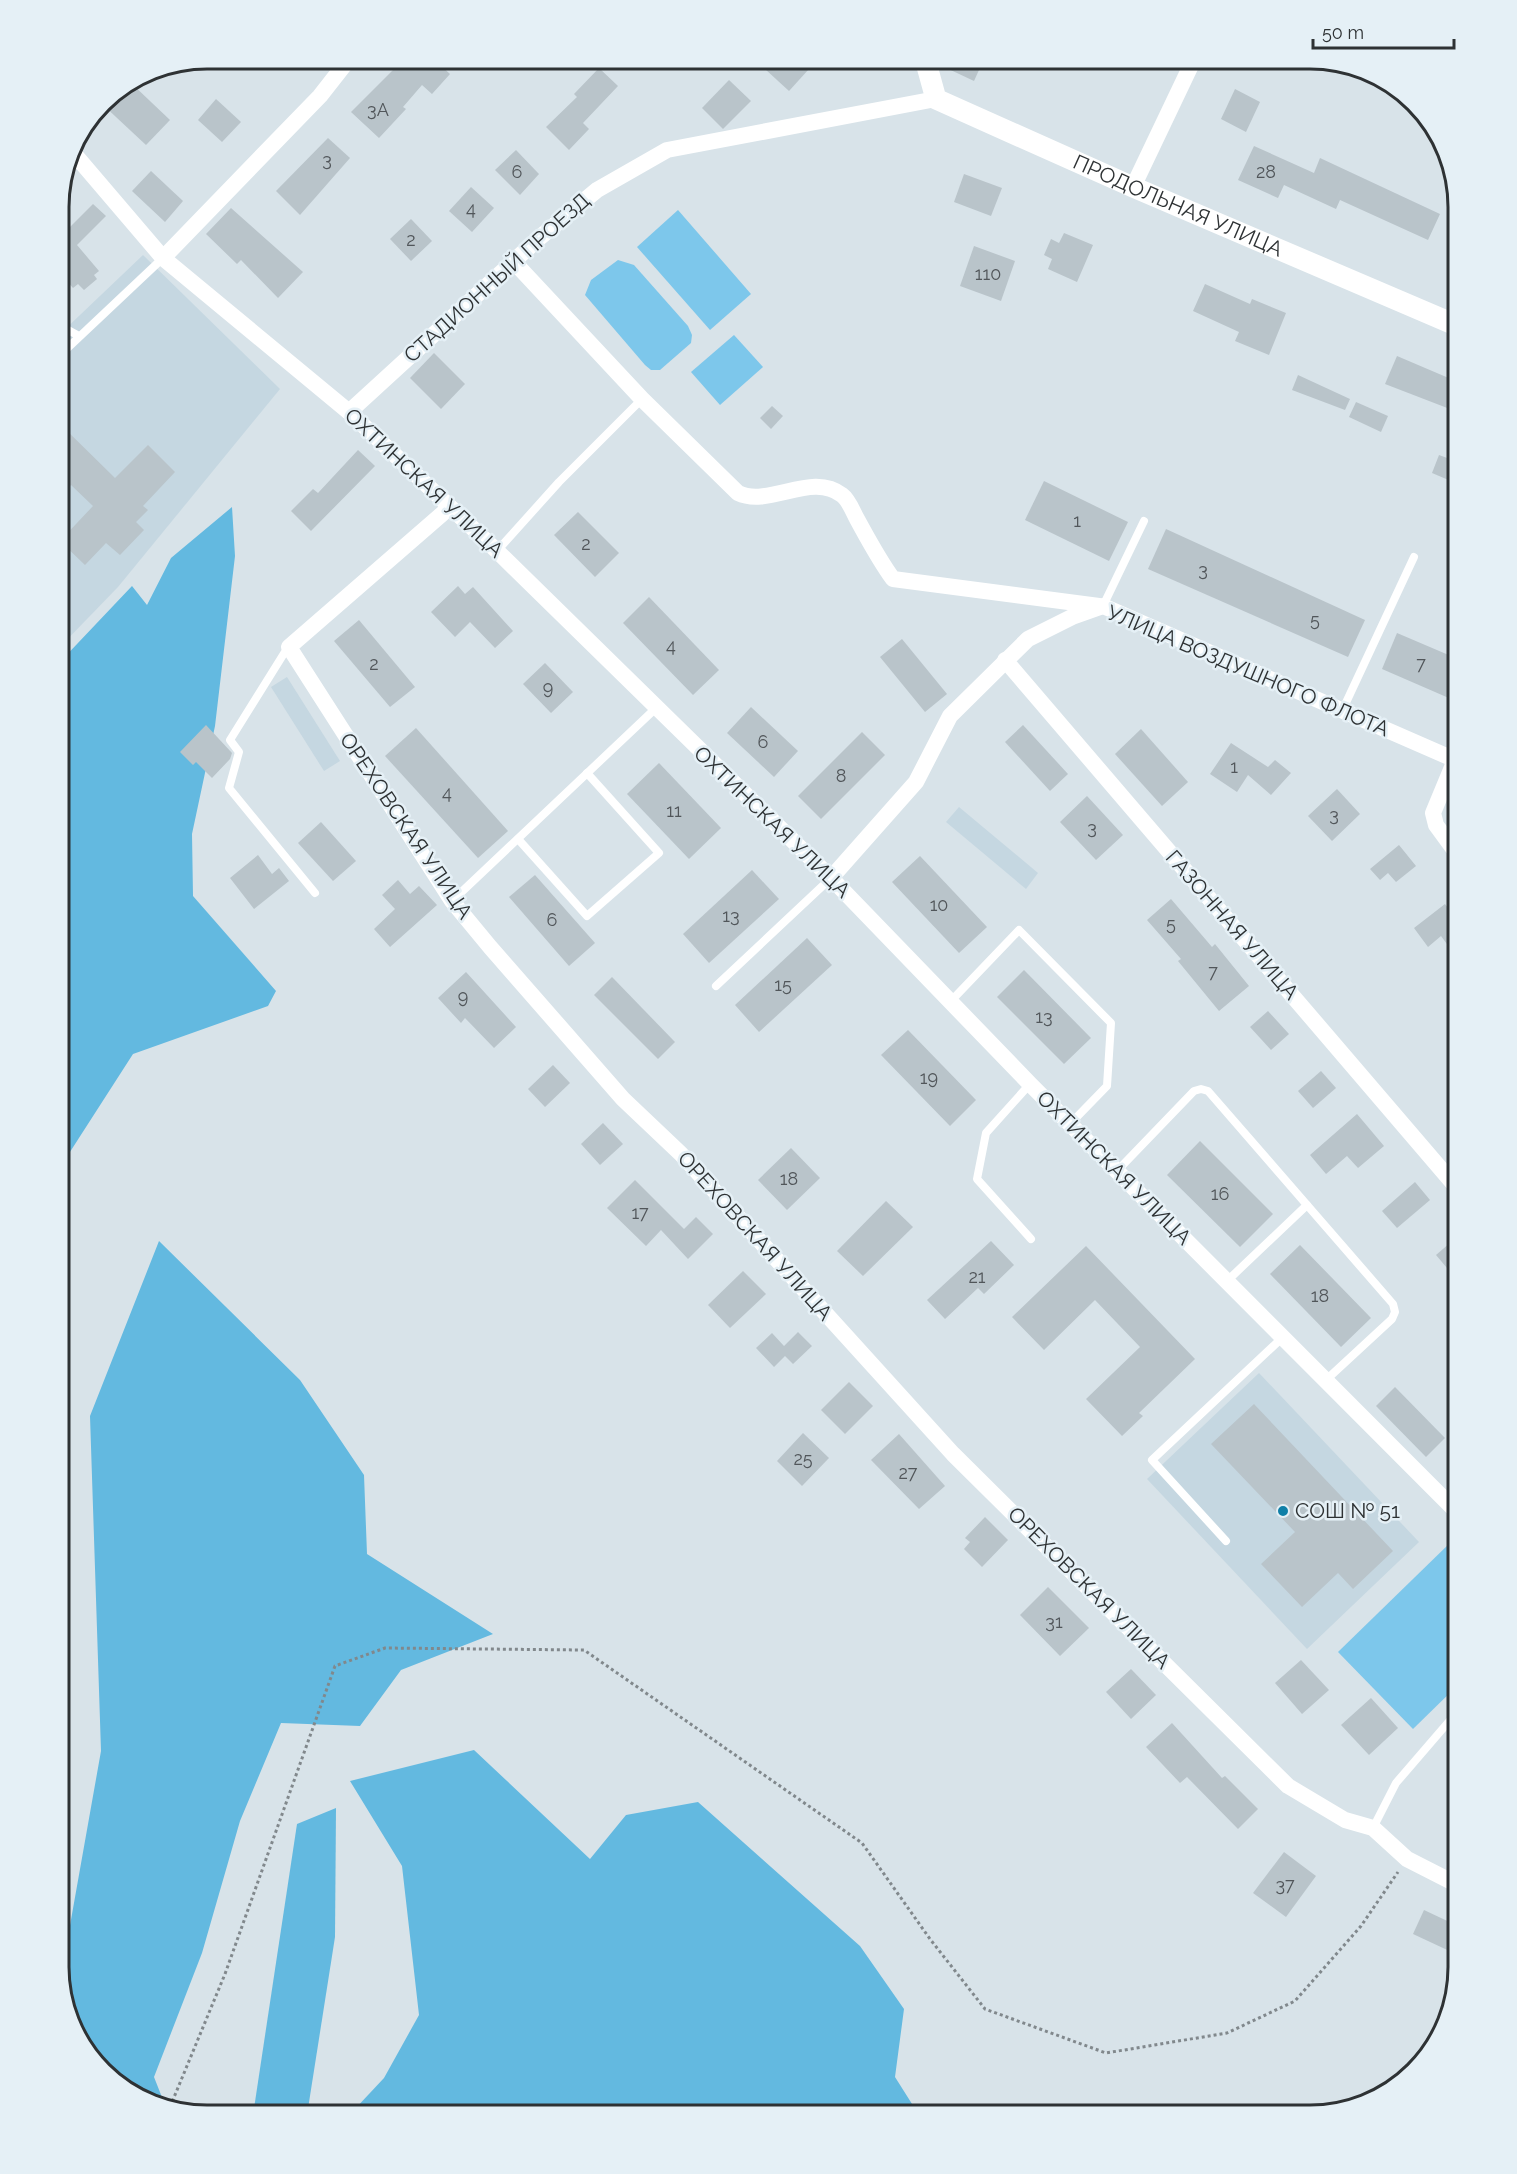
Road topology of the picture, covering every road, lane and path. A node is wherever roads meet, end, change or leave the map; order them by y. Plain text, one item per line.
1 (341, 69) edge
2 (928, 69) edge
3 (1189, 69) edge
4 (936, 99) junction
5 (78, 158) edge
6 (1133, 187) junction
7 (163, 258) junction
8 (513, 261) junction
9 (1448, 322) edge
10 (69, 330) edge
11 (79, 336) junction
12 (69, 346) edge
13 (642, 399) junction
14 (349, 412) junction
15 (449, 508) junction
16 (1144, 521) dead end
17 (496, 551) junction
18 (1414, 557) dead end
19 (1103, 606) junction
20 (289, 646) junction
21 (1005, 660) junction
22 (656, 708) junction
23 (1343, 709) junction
24 (1448, 756) edge
25 (587, 773) junction
26 (1448, 780) edge
27 (518, 839) junction
28 (1448, 841) edge
29 (831, 878) junction
30 (315, 893) dead end
31 (452, 901) junction
32 (716, 986) dead end
33 (951, 1001) junction
34 (1030, 1084) junction
35 (1070, 1124) junction
36 (1117, 1171) junction
37 (1448, 1177) edge
38 (1307, 1205) junction
39 (1031, 1239) dead end
40 (1227, 1281) junction
41 (1283, 1337) junction
42 (1326, 1380) junction
43 (1448, 1503) edge
44 (1226, 1541) dead end
45 (1448, 1723) edge
46 (1373, 1828) junction
47 (1407, 1859) junction
48 (1448, 1880) edge
49 (173, 2100) edge

1 - 7 street
2 - 4 street
3 - 6 street
4 - 6 street, ПРОДОЛЬНАЯ УЛИЦА
4 - 8 street, СТАДИОННЫЙ ПРОЕЗД
5 - 7 street, ОХТИНСКАЯ УЛИЦА
6 - 9 street, ПРОДОЛЬНАЯ УЛИЦА
7 - 11 lane
7 - 14 street, ОХТИНСКАЯ УЛИЦА
8 - 13 street
8 - 14 street, СТАДИОННЫЙ ПРОЕЗД
10 - 11 lane
11 - 12 lane
13 - 17 lane
13 - 19 street
14 - 15 street, ОХТИНСКАЯ УЛИЦА
15 - 17 street, ОХТИНСКАЯ УЛИЦА
15 - 20 street
16 - 19 lane
17 - 22 street, ОХТИНСКАЯ УЛИЦА
18 - 23 lane
19 - 21 street, УЛИЦА ВОЗДУШНОГО ФЛОТА
19 - 23 street, УЛИЦА ВОЗДУШНОГО ФЛОТА
20 - 30 lane
20 - 31 street, ОРЕХОВСКАЯ УЛИЦА
21 - 29 street, УЛИЦА ВОЗДУШНОГО ФЛОТА
21 - 37 street, ГАЗОННАЯ УЛИЦА
22 - 25 lane
22 - 29 street, ОХТИНСКАЯ УЛИЦА
23 - 24 street, УЛИЦА ВОЗДУШНОГО ФЛОТА
25 - 27 lane
25 - 27 lane
26 - 28 street
27 - 31 lane
29 - 32 lane
29 - 33 street, ОХТИНСКАЯ УЛИЦА
31 - 46 street, ОРЕХОВСКАЯ УЛИЦА
33 - 34 street, ОХТИНСКАЯ УЛИЦА
33 - 35 lane
34 - 35 street, ОХТИНСКАЯ УЛИЦА
34 - 39 lane
35 - 36 street, ОХТИНСКАЯ УЛИЦА
36 - 38 lane
36 - 40 street, ОХТИНСКАЯ УЛИЦА
38 - 40 lane
38 - 42 lane
40 - 41 street, ОХТИНСКАЯ УЛИЦА
41 - 42 street, ОХТИНСКАЯ УЛИЦА
41 - 44 lane
42 - 43 street, ОХТИНСКАЯ УЛИЦА
45 - 46 lane
46 - 47 street, ОРЕХОВСКАЯ УЛИЦА
47 - 48 street, ОРЕХОВСКАЯ УЛИЦА
47 - 49 path

